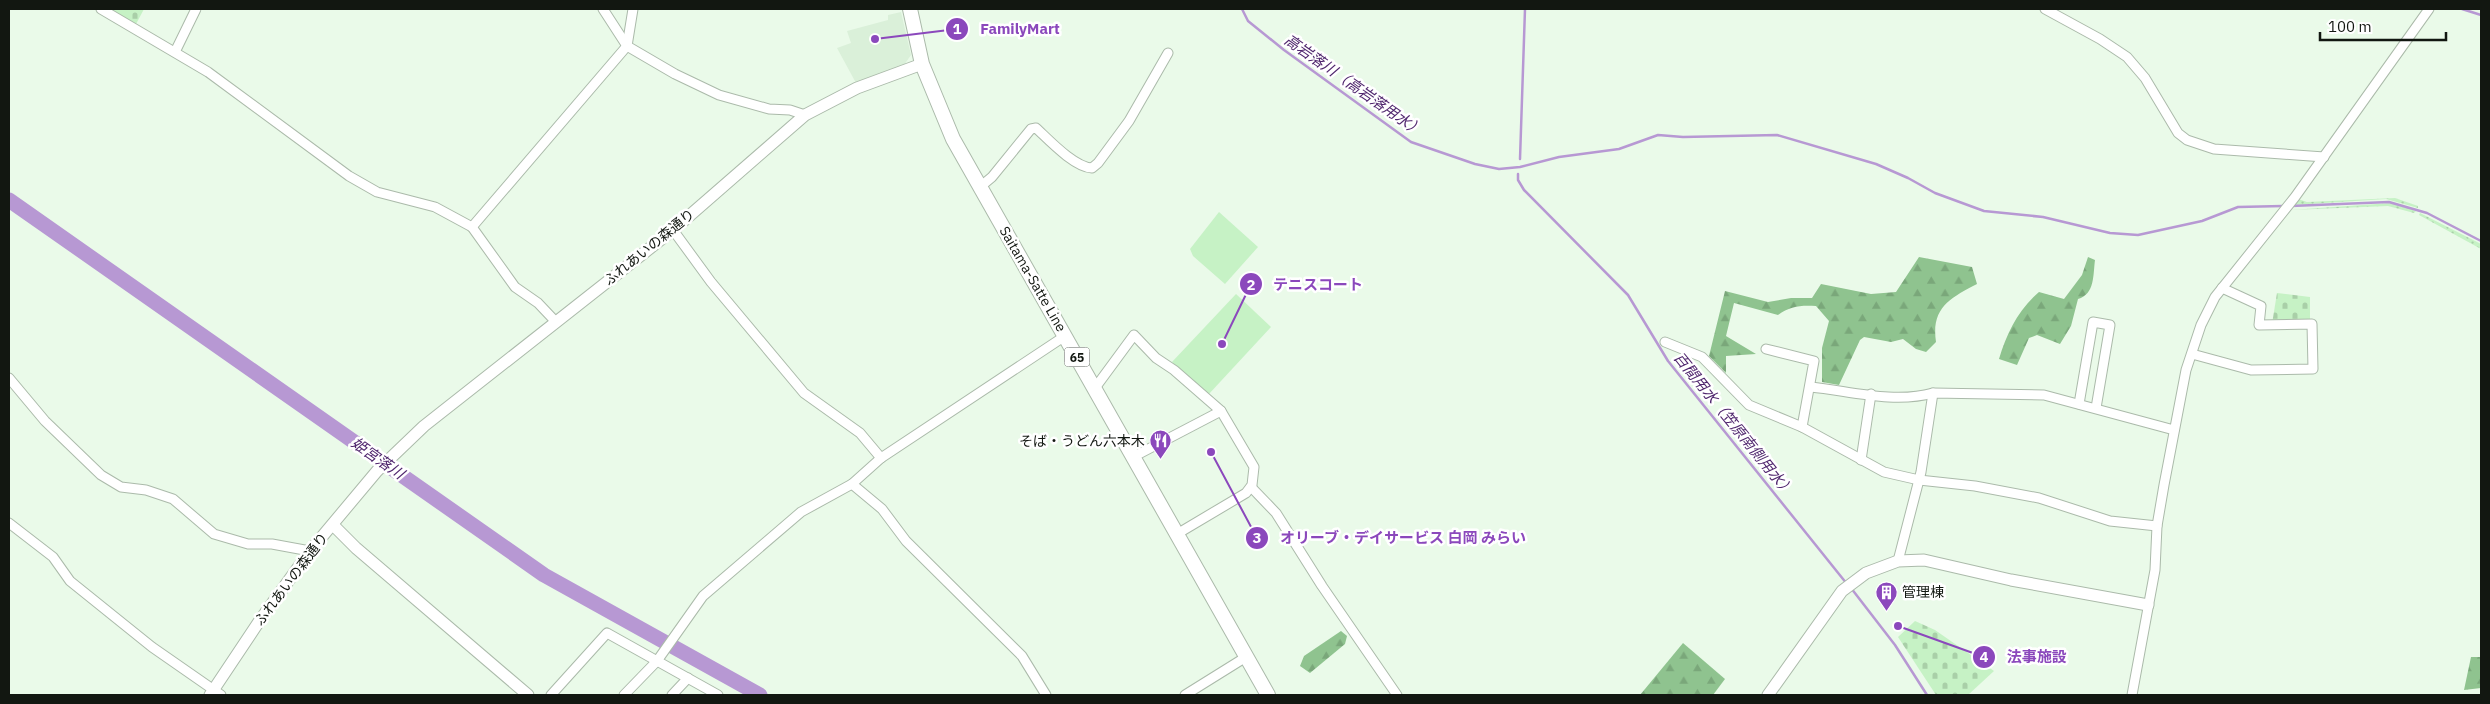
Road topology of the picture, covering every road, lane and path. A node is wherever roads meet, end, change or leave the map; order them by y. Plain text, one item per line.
1 (101, 9) edge
2 (196, 9) edge
3 (603, 9) edge
4 (633, 9) edge
5 (910, 9) edge
6 (2045, 9) edge
7 (2429, 9) edge
8 (627, 46) junction
9 (174, 52) junction
10 (1168, 53) dead end
11 (922, 64) junction
12 (805, 115) junction
13 (2324, 157) junction
14 (980, 187) junction
15 (472, 227) junction
16 (673, 230) junction
17 (2222, 288) junction
18 (556, 322) junction
19 (1065, 336) junction
20 (1665, 342) dead end
21 (1766, 350) dead end
22 (2192, 354) junction
23 (9, 378) edge
24 (1811, 386) junction
25 (1095, 388) junction
26 (1933, 393) junction
27 (1871, 394) junction
28 (2079, 404) junction
29 (2096, 408) junction
30 (1220, 412) junction
31 (1802, 427) junction
32 (2174, 430) junction
33 (1133, 457) junction
34 (881, 458) junction
35 (1861, 460) junction
36 (1919, 480) junction
37 (852, 484) junction
38 (1251, 488) junction
39 (9, 523) edge
40 (333, 525) junction
41 (2157, 526) junction
42 (1177, 534) junction
43 (310, 551) junction
44 (1898, 561) junction
45 (2148, 605) junction
46 (1246, 657) junction
47 (658, 658) junction
48 (688, 678) junction
49 (215, 694) edge
50 (528, 695) edge
51 (551, 695) edge
52 (624, 695) edge
53 (672, 695) edge
54 (716, 695) edge
55 (1046, 695) edge
56 (1185, 695) edge
57 (1268, 695) edge
58 (1397, 695) edge
59 (1768, 695) edge
60 (2132, 695) edge

1 - 9 street
2 - 9 street
3 - 8 street
4 - 8 street
5 - 11 main road, Saitama-Satte Line / 65
6 - 13 street
7 - 13 street
8 - 12 street
8 - 15 street
9 - 15 street
10 - 14 street
11 - 12 street, ふれあいの森通り
11 - 14 main road, Saitama-Satte Line / 65
12 - 16 street, ふれあいの森通り
13 - 17 street
14 - 19 main road, Saitama-Satte Line / 65
15 - 18 street
16 - 18 street, ふれあいの森通り
16 - 34 street
17 - 22 street
17 - 22 street
18 - 40 street, ふれあいの森通り
19 - 25 main road, Saitama-Satte Line / 65
19 - 34 street
20 - 31 street
21 - 24 street
22 - 32 street
23 - 43 street
24 - 27 street
24 - 31 street
25 - 30 street
25 - 33 main road, Saitama-Satte Line / 65
26 - 27 street
26 - 28 street
26 - 36 street
27 - 35 street
28 - 29 street
28 - 29 street
29 - 32 street
30 - 33 street
30 - 38 street
31 - 35 street
32 - 41 street
33 - 42 main road, Saitama-Satte Line / 65
34 - 37 street
35 - 36 street
36 - 41 street
36 - 44 street
37 - 47 street
37 - 55 street
38 - 42 street
38 - 58 street
39 - 49 street
40 - 43 street, ふれあいの森通り
40 - 50 street
41 - 45 street
42 - 46 main road, Saitama-Satte Line / 65
43 - 49 street, ふれあいの森通り
44 - 45 street
44 - 59 street
45 - 60 street
46 - 56 street
46 - 57 main road, Saitama-Satte Line / 65
47 - 48 street
47 - 51 street
47 - 52 street
48 - 53 street
48 - 54 street

